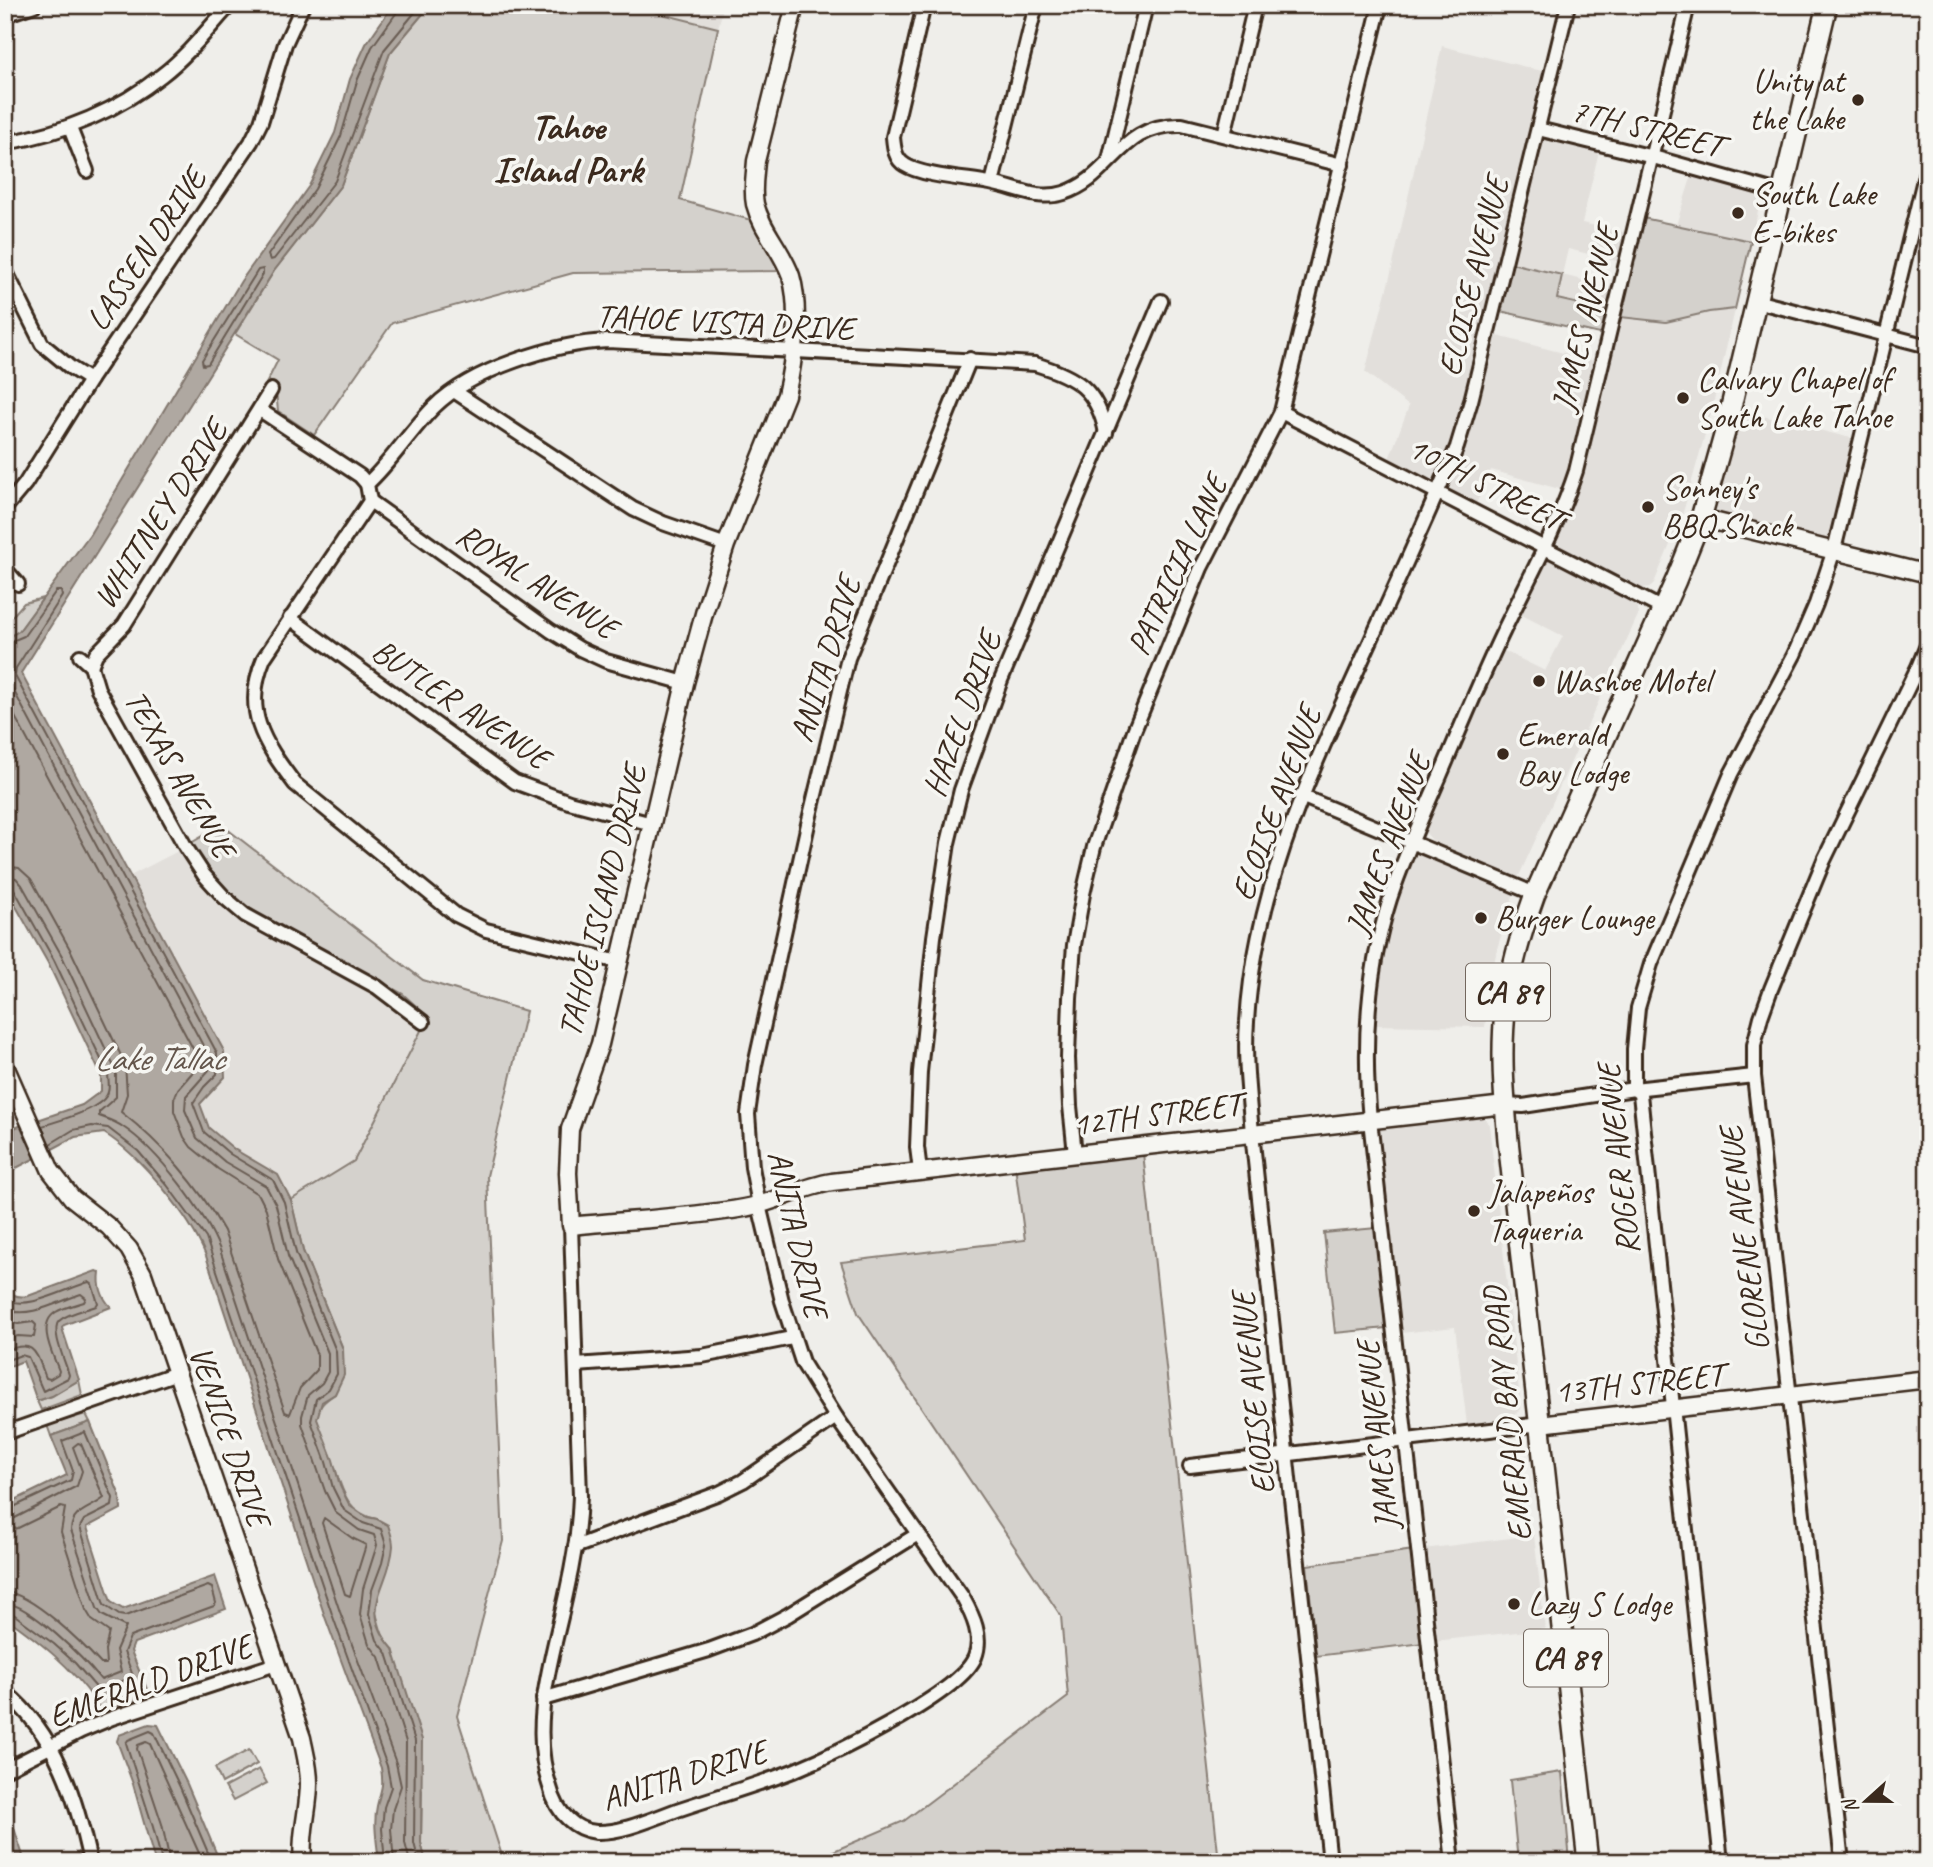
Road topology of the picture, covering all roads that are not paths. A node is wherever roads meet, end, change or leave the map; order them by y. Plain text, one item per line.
1 (34, 5) edge
2 (230, 5) edge
3 (303, 5) edge
4 (795, 5) edge
5 (925, 5) edge
6 (1036, 5) edge
7 (1146, 5) edge
8 (1255, 5) edge
9 (1381, 5) edge
10 (1568, 5) edge
11 (1688, 5) edge
12 (1828, 5) edge
13 (5, 15) edge
14 (71, 128) junction
15 (1538, 129) junction
16 (1224, 135) junction
17 (5, 143) edge
18 (1653, 157) junction
19 (1109, 160) junction
20 (1928, 163) edge
21 (1342, 164) junction
22 (87, 171) dead end
23 (992, 183) junction
24 (1782, 192) junction
25 (5, 270) edge
26 (1161, 301) dead end
27 (1756, 302) junction
28 (1886, 335) junction
29 (1928, 345) edge
30 (793, 353) junction
31 (970, 359) junction
32 (90, 380) junction
33 (271, 390) dead end
34 (454, 391) junction
35 (260, 410) junction
36 (1281, 412) junction
37 (1106, 433) junction
38 (367, 484) junction
39 (1438, 491) junction
40 (370, 501) junction
41 (5, 508) edge
42 (1701, 518) junction
43 (726, 545) junction
44 (1544, 547) junction
45 (1834, 550) junction
46 (5, 569) edge
47 (1928, 574) edge
48 (18, 584) dead end
49 (1663, 609) junction
50 (290, 618) junction
51 (1928, 643) edge
52 (80, 656) dead end
53 (91, 666) junction
54 (685, 683) junction
55 (1301, 796) junction
56 (652, 824) junction
57 (1412, 841) junction
58 (1535, 894) junction
59 (619, 962) junction
60 (423, 1021) dead end
61 (5, 1066) edge
62 (1754, 1076) junction
63 (1634, 1089) junction
64 (1505, 1105) junction
65 (1370, 1120) junction
66 (1252, 1133) junction
67 (1074, 1154) junction
68 (920, 1171) junction
69 (759, 1205) junction
70 (571, 1226) junction
71 (792, 1338) junction
72 (576, 1365) junction
73 (177, 1373) junction
74 (1928, 1379) edge
75 (1791, 1395) junction
76 (1672, 1409) junction
77 (836, 1418) junction
78 (1540, 1424) junction
79 (5, 1433) edge
80 (1406, 1439) junction
81 (1288, 1452) junction
82 (1190, 1466) dead end
83 (918, 1534) junction
84 (575, 1547) junction
85 (276, 1664) junction
86 (5, 1692) edge
87 (543, 1699) junction
88 (51, 1747) junction
89 (5, 1770) edge
90 (577, 1826) joint
91 (90, 1862) edge
92 (303, 1862) edge
93 (1330, 1862) edge
94 (1453, 1862) edge
95 (1588, 1862) edge
96 (1721, 1862) edge
97 (1842, 1862) edge

1 - 13 street
2 - 14 street
3 - 32 street, LASSEN DRIVE
4 - 30 street, TAHOE ISLAND DRIVE
5 - 23 street
6 - 23 street
7 - 19 street
8 - 16 street
9 - 21 street, PATRICIA LANE
10 - 15 street, ELOISE AVENUE
11 - 18 street, JAMES AVENUE
12 - 24 main road, EMERALD BAY ROAD / CA 89
14 - 17 street
14 - 22 street
15 - 18 street, 7TH STREET
15 - 39 street, ELOISE AVENUE
16 - 19 street
16 - 21 street
18 - 24 street, 7TH STREET
18 - 44 street, JAMES AVENUE
19 - 23 street
20 - 28 street, ROGER AVENUE
21 - 36 street, PATRICIA LANE
24 - 27 main road, EMERALD BAY ROAD / CA 89
25 - 32 street
26 - 37 street, HAZEL DRIVE
27 - 28 street
27 - 42 main road, EMERALD BAY ROAD / CA 89
28 - 29 street
28 - 45 street, ROGER AVENUE
30 - 31 street, TAHOE VISTA DRIVE
30 - 34 street, TAHOE VISTA DRIVE
30 - 43 street, TAHOE ISLAND DRIVE
31 - 37 street, TAHOE VISTA DRIVE
31 - 69 street, ANITA DRIVE
32 - 41 street, LASSEN DRIVE
33 - 35 street, WHITNEY DRIVE
34 - 38 street, TAHOE VISTA DRIVE
34 - 43 street
35 - 38 street
35 - 53 street, WHITNEY DRIVE
36 - 39 street, 10TH STREET
36 - 67 street, PATRICIA LANE
37 - 68 street, HAZEL DRIVE
38 - 40 street
39 - 44 street, 10TH STREET
39 - 55 street, ELOISE AVENUE
40 - 50 street
40 - 54 street, ROYAL AVENUE
42 - 45 street
42 - 49 main road, EMERALD BAY ROAD / CA 89
43 - 54 street, TAHOE ISLAND DRIVE
44 - 49 street, 10TH STREET
44 - 57 street, JAMES AVENUE
45 - 47 street
45 - 63 street, ROGER AVENUE
46 - 48 street
49 - 58 main road, EMERALD BAY ROAD / CA 89
50 - 56 street, BUTLER AVENUE
50 - 59 street
51 - 62 street, GLORENE AVENUE
52 - 53 street, TEXAS AVENUE
53 - 60 street, TEXAS AVENUE
54 - 56 street, TAHOE ISLAND DRIVE
55 - 57 street
55 - 66 street, ELOISE AVENUE
56 - 59 street, TAHOE ISLAND DRIVE
57 - 58 street
57 - 65 street, JAMES AVENUE
58 - 64 main road, EMERALD BAY ROAD / CA 89
59 - 70 street, TAHOE ISLAND DRIVE
61 - 73 street, VENICE DRIVE
62 - 63 street, 12TH STREET
62 - 75 street, GLORENE AVENUE
63 - 64 street, 12TH STREET
63 - 76 street, ROGER AVENUE
64 - 65 street, 12TH STREET
64 - 78 main road, EMERALD BAY ROAD / CA 89
65 - 66 street, 12TH STREET
65 - 80 street, JAMES AVENUE
66 - 67 street, 12TH STREET
66 - 81 street, ELOISE AVENUE
67 - 68 street, 12TH STREET
68 - 69 street, 12TH STREET
69 - 70 street, 12TH STREET
69 - 71 street, ANITA DRIVE
70 - 72 street, TAHOE ISLAND DRIVE
71 - 72 street
71 - 77 street, ANITA DRIVE
72 - 84 street, TAHOE ISLAND DRIVE
73 - 79 street
73 - 85 street, VENICE DRIVE
74 - 75 street, 13TH STREET
75 - 76 street, 13TH STREET
75 - 97 street, GLORENE AVENUE
76 - 78 street, 13TH STREET
76 - 96 street, ROGER AVENUE
77 - 83 street, ANITA DRIVE
77 - 84 street
78 - 80 street, 13TH STREET
78 - 95 main road, EMERALD BAY ROAD / CA 89
80 - 81 street, 13TH STREET
80 - 94 street, JAMES AVENUE
81 - 82 street, 13TH STREET
81 - 93 street, ELOISE AVENUE
83 - 87 street
83 - 90 street, ANITA DRIVE
84 - 87 street, TAHOE ISLAND DRIVE
85 - 88 street, EMERALD DRIVE
85 - 92 street, VENICE DRIVE
86 - 88 street
87 - 90 street, TAHOE ISLAND DRIVE
88 - 89 street, EMERALD DRIVE
88 - 91 street

